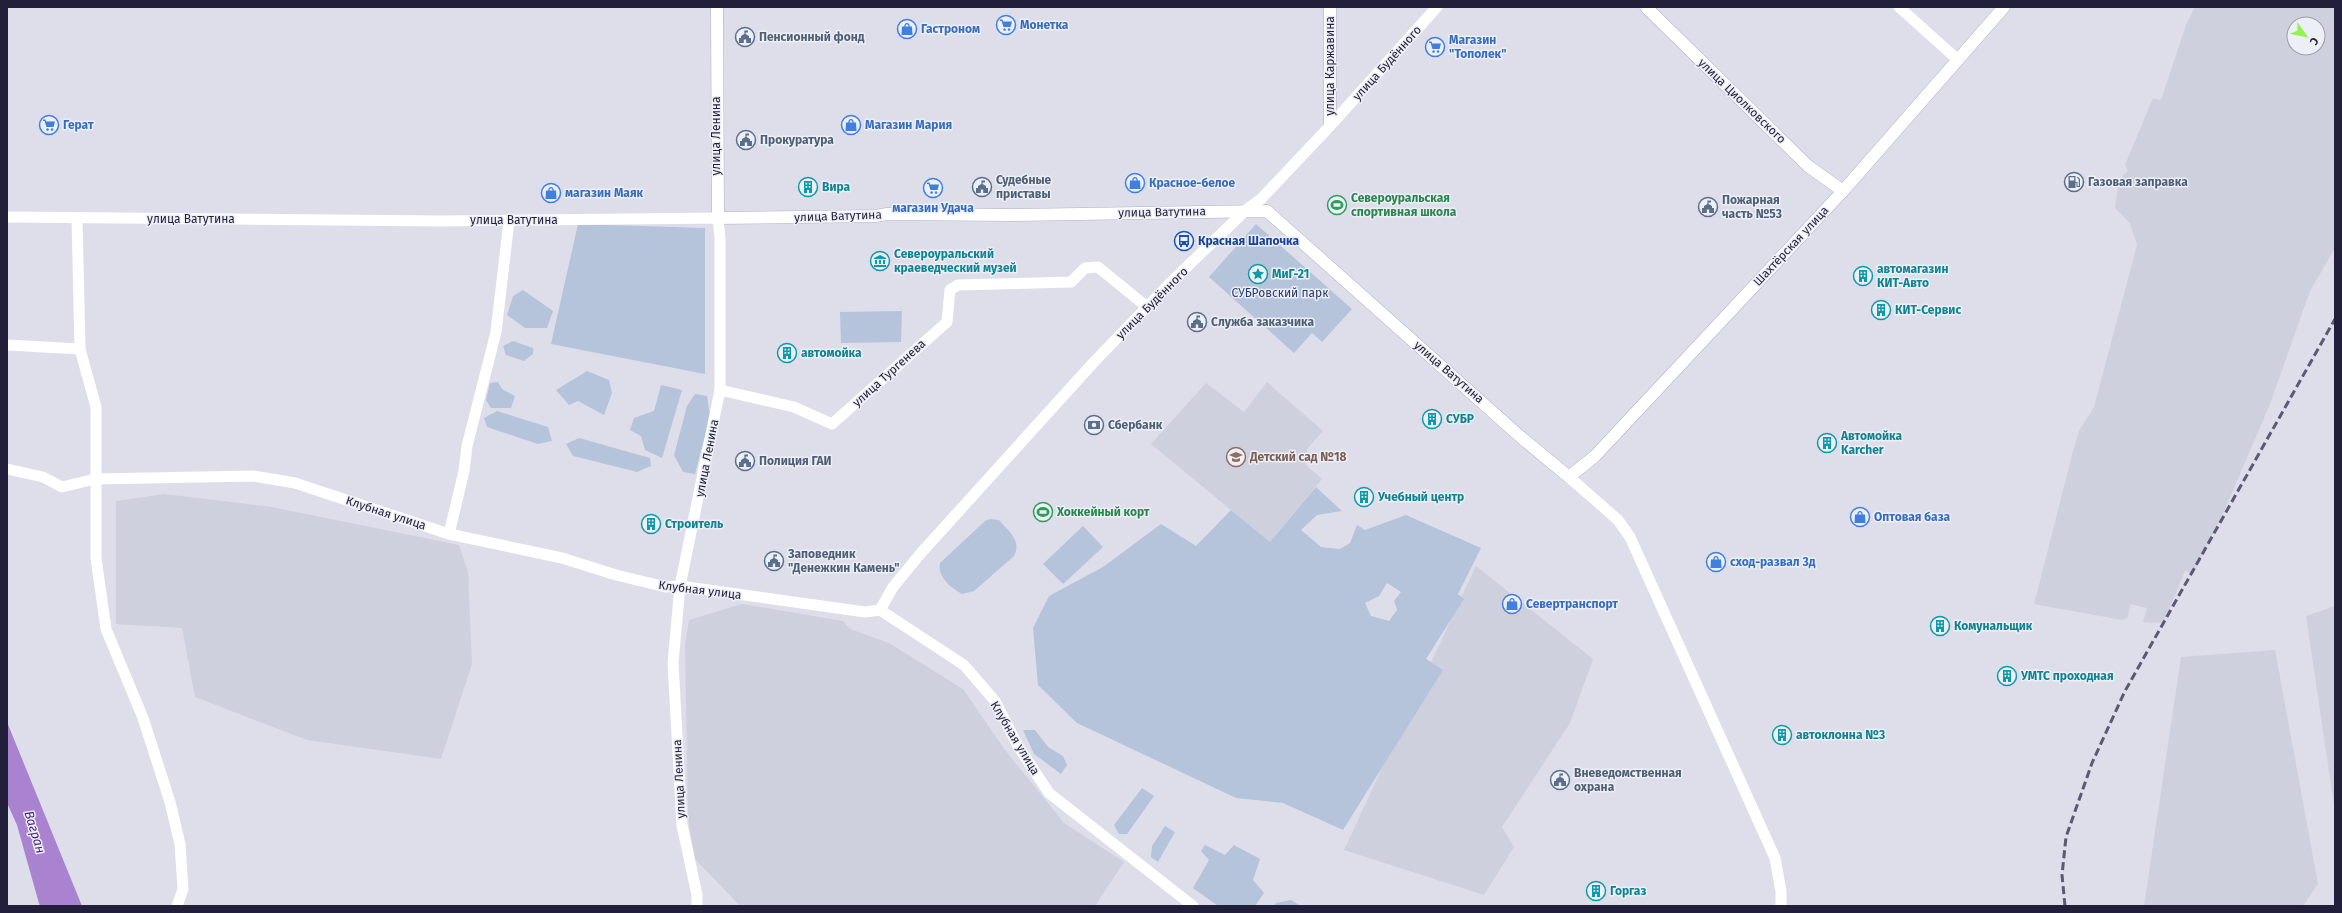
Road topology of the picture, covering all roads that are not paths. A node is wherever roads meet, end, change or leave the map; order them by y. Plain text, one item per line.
1 (717, 7) edge
2 (1330, 7) edge
3 (1437, 7) edge
4 (1646, 7) edge
5 (1899, 7) edge
6 (2004, 7) edge
7 (1958, 60) junction
8 (1330, 126) junction
9 (1843, 191) junction
10 (1246, 210) junction
11 (7, 217) edge
12 (77, 218) junction
13 (718, 218) junction
14 (509, 221) junction
15 (1147, 307) junction
16 (7, 345) edge
17 (80, 349) junction
18 (720, 390) junction
19 (7, 469) edge
20 (1569, 477) junction
21 (95, 479) junction
22 (449, 534) junction
23 (680, 586) junction
24 (880, 610) junction
25 (177, 906) edge
26 (697, 906) edge
27 (1194, 906) edge
28 (1781, 906) edge

1 - 13 main road, улица Ленина
2 - 8 main road, улица Каржавина
3 - 8 street, улица Будённого
4 - 9 main road, улица Циолковского
5 - 7 street
6 - 7 main road, Шахтёрская улица
7 - 9 main road, Шахтёрская улица
8 - 10 street, улица Будённого
9 - 20 main road, Шахтёрская улица
10 - 13 main road, улица Ватутина
10 - 15 street, улица Будённого
10 - 20 main road, улица Ватутина
11 - 12 street, улица Ватутина
12 - 14 street, улица Ватутина
12 - 17 street
13 - 14 street, улица Ватутина
13 - 18 street, улица Ленина
14 - 22 street
15 - 18 street, улица Тургенева
15 - 24 street, улица Будённого
16 - 17 street
17 - 21 street
18 - 23 street, улица Ленина
19 - 21 street, Клубная улица
20 - 28 street
21 - 22 street, Клубная улица
21 - 25 street
22 - 23 street, Клубная улица
23 - 24 street, Клубная улица
23 - 26 street, улица Ленина
24 - 27 street, Клубная улица

